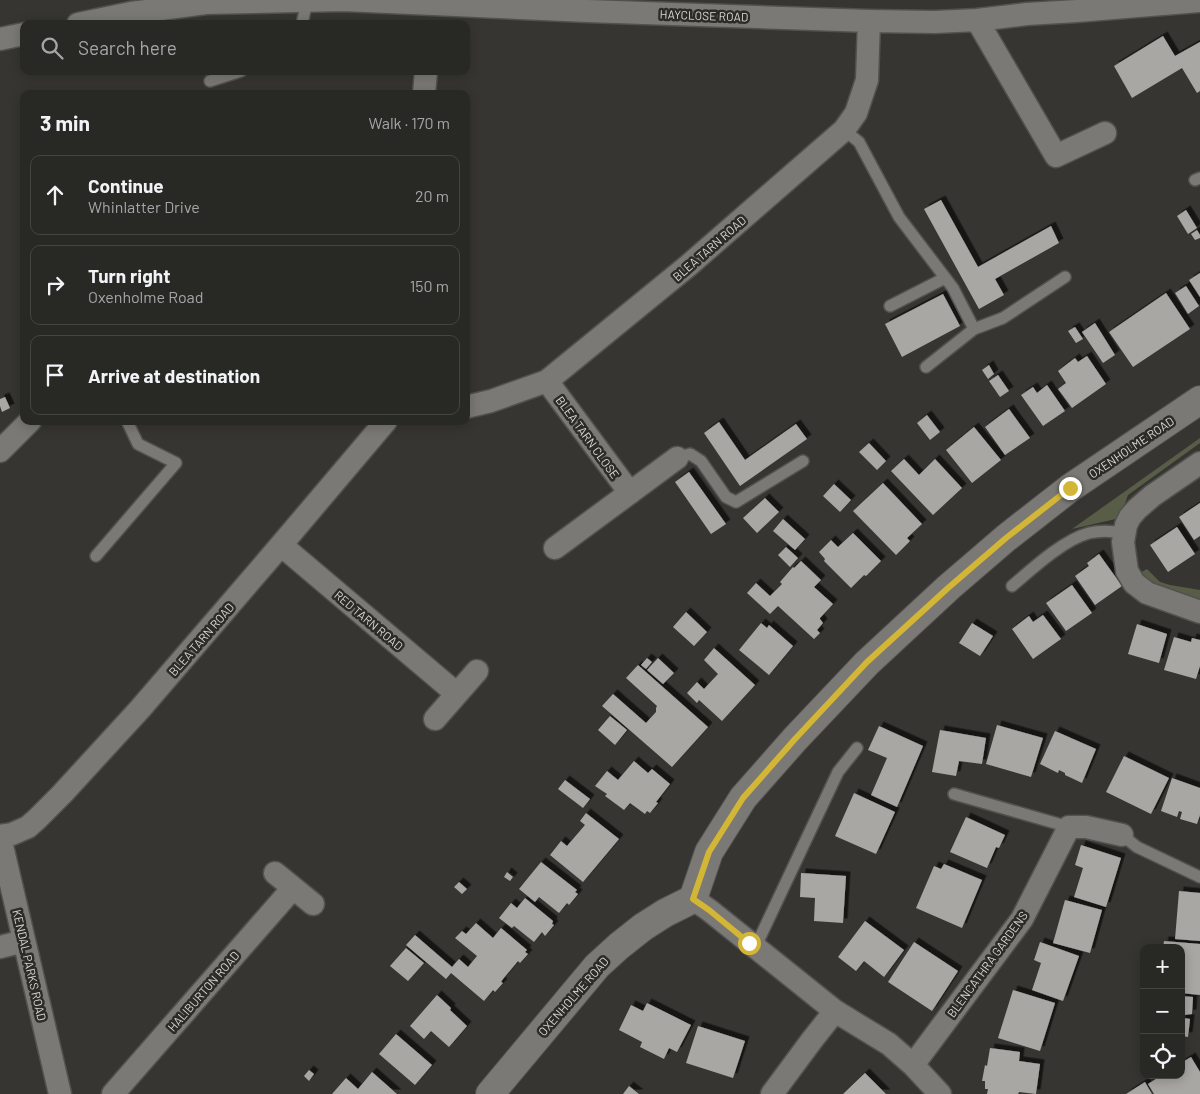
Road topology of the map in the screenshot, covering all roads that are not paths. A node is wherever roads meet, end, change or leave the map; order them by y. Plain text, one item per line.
1 (1200, 0) edge
2 (307, 1) junction
3 (587, 5) edge
4 (127, 7) edge
5 (431, 14) edge
6 (90, 20) edge
7 (303, 20) edge
8 (977, 20) junction
9 (869, 21) junction
10 (20, 35) edge
11 (0, 39) edge
12 (229, 75) edge
13 (426, 75) edge
14 (210, 81) dead end
15 (424, 90) edge
16 (844, 130) junction
17 (1105, 133) dead end
18 (1065, 276) dead end
19 (945, 278) junction
20 (890, 306) dead end
21 (974, 328) junction
22 (926, 367) dead end
23 (547, 380) junction
24 (1200, 400) edge
25 (470, 406) edge
26 (26, 425) edge
27 (129, 425) edge
28 (383, 425) edge
29 (0, 452) edge
30 (677, 458) joint
31 (803, 461) dead end
32 (1200, 463) edge
33 (630, 493) junction
34 (1124, 533) junction
35 (281, 545) junction
36 (555, 548) dead end
37 (96, 556) dead end
38 (1012, 586) dead end
39 (1200, 612) edge
40 (478, 671) dead end
41 (457, 694) junction
42 (435, 719) dead end
43 (857, 748) dead end
44 (954, 794) dead end
45 (1069, 827) junction
46 (1122, 835) joint
47 (0, 836) edge
48 (275, 873) dead end
49 (1200, 877) edge
50 (293, 888) junction
51 (693, 899) junction
52 (313, 904) dead end
53 (24, 940) junction
54 (0, 947) edge
55 (755, 948) junction
56 (835, 1011) junction
57 (913, 1065) junction
58 (60, 1094) edge
59 (113, 1094) edge
60 (490, 1094) edge
61 (772, 1094) edge
62 (940, 1094) edge

1 - 8 street, HAYCLOSE ROAD
2 - 4 street, HAYCLOSE ROAD
2 - 5 street, HAYCLOSE ROAD
2 - 7 lane
3 - 5 street, HAYCLOSE ROAD
3 - 9 street, HAYCLOSE ROAD
4 - 6 street, HAYCLOSE ROAD
8 - 9 street, HAYCLOSE ROAD
8 - 17 street
9 - 16 street, BLEA TARN ROAD
10 - 11 street
12 - 14 lane
13 - 15 street
16 - 19 lane
16 - 23 street, BLEA TARN ROAD
18 - 21 lane
19 - 20 lane
19 - 21 lane
21 - 22 lane
23 - 25 street, BLEA TARN ROAD
23 - 33 street, BLEA TARN CLOSE
24 - 51 main road, OXENHOLME ROAD
26 - 29 street
27 - 37 lane
28 - 35 street, BLEA TARN ROAD
30 - 31 lane
30 - 33 street
32 - 34 street
33 - 36 street
34 - 38 lane
34 - 39 street
35 - 41 street, RED TARN ROAD
35 - 47 street, BLEA TARN ROAD
40 - 41 street
41 - 42 street
43 - 55 lane
44 - 45 lane
45 - 46 street
45 - 57 street, BLENCATHRA GARDENS
46 - 49 lane
47 - 53 street, KENDAL PARKS ROAD
48 - 50 street
50 - 52 street
50 - 59 street, HALIBURTON ROAD
51 - 55 street
51 - 60 main road, OXENHOLME ROAD
53 - 54 street
53 - 58 street, KENDAL PARKS ROAD
55 - 56 street
56 - 57 street
56 - 61 street
57 - 62 street

